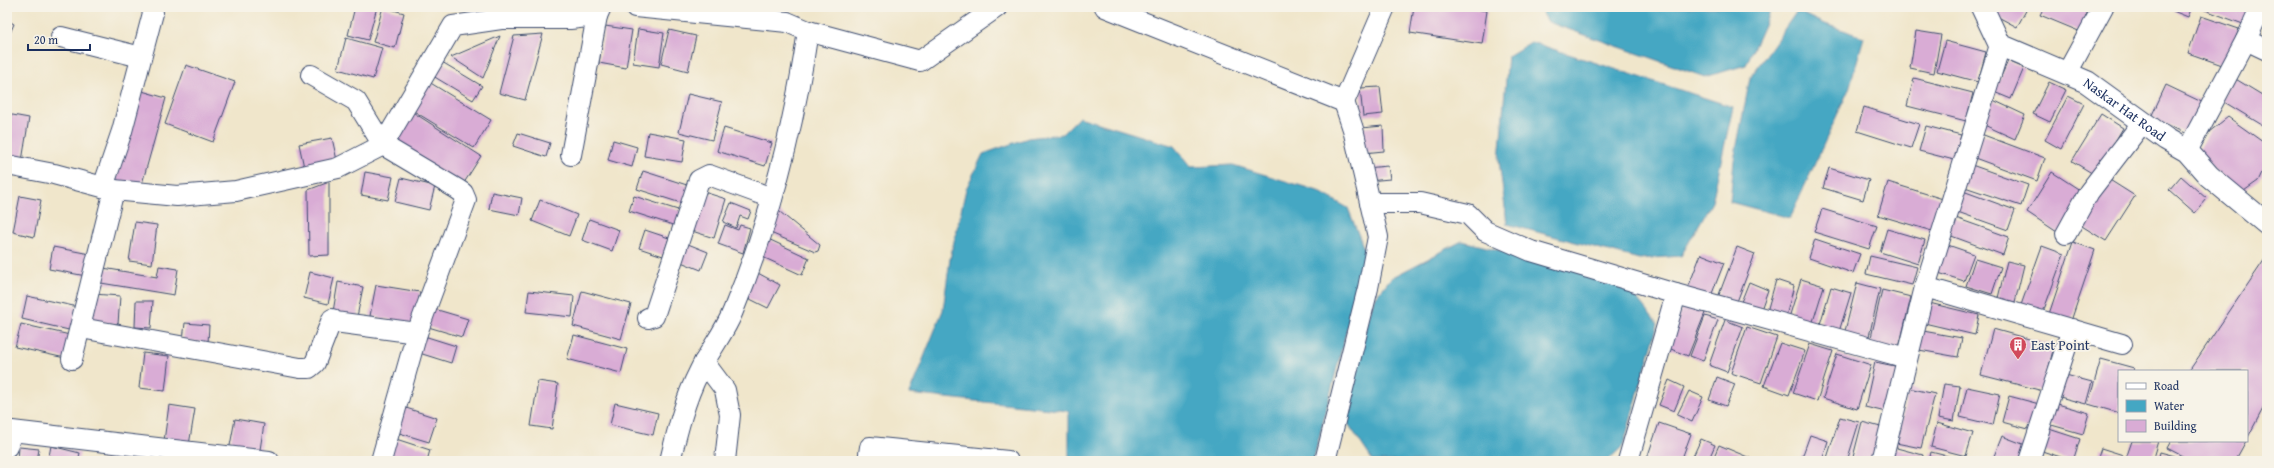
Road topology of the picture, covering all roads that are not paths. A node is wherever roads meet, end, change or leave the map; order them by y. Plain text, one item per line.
1 (635, 7) edge
2 (997, 7) edge
3 (1105, 7) edge
4 (1385, 7) edge
5 (1982, 7) edge
6 (2103, 7) edge
7 (2261, 7) edge
8 (599, 12) edge
9 (152, 13) dead end
10 (791, 14) edge
11 (808, 31) junction
12 (61, 37) dead end
13 (2246, 40) junction
14 (2000, 45) junction
15 (2267, 50) edge
16 (141, 57) junction
17 (2067, 73) junction
18 (311, 75) dead end
19 (1344, 102) junction
20 (2138, 118) junction
21 (383, 145) junction
22 (2187, 151) junction
23 (571, 155) dead end
24 (7, 165) edge
25 (108, 188) junction
26 (772, 198) junction
27 (1370, 203) junction
28 (2267, 224) edge
29 (2066, 234) dead end
30 (1925, 287) junction
31 (1676, 294) junction
32 (648, 318) dead end
33 (81, 328) junction
34 (2072, 329) junction
35 (417, 333) junction
36 (2122, 344) dead end
37 (1907, 358) junction
38 (72, 359) dead end
39 (704, 362) junction
40 (7, 447) edge
41 (268, 461) edge
42 (381, 461) edge
43 (670, 461) edge
44 (725, 461) edge
45 (868, 461) edge
46 (1008, 461) edge
47 (1325, 461) edge
48 (1628, 461) edge
49 (1882, 461) edge
50 (2029, 461) edge

1 - 10 street
2 - 11 street
3 - 19 street
4 - 19 street
5 - 14 street
6 - 17 street
7 - 13 street
8 - 21 street
8 - 23 street
9 - 16 street
10 - 11 street
11 - 26 street
12 - 16 street
13 - 15 street
13 - 22 street
14 - 17 street, Naskar Hat Road
14 - 30 street
16 - 25 street
17 - 20 street, Naskar Hat Road
18 - 21 street
19 - 27 street
20 - 22 street, Naskar Hat Road
20 - 29 street
21 - 25 street
21 - 35 street
22 - 28 street, Naskar Hat Road
24 - 25 street
25 - 33 street
26 - 32 street
26 - 39 street
27 - 31 street
27 - 47 street
30 - 34 street
30 - 37 street
31 - 37 street
31 - 48 street
33 - 35 street
33 - 38 street
34 - 36 street
34 - 50 street
35 - 42 street
37 - 49 street
39 - 43 street
39 - 44 street
40 - 41 street
45 - 46 street

